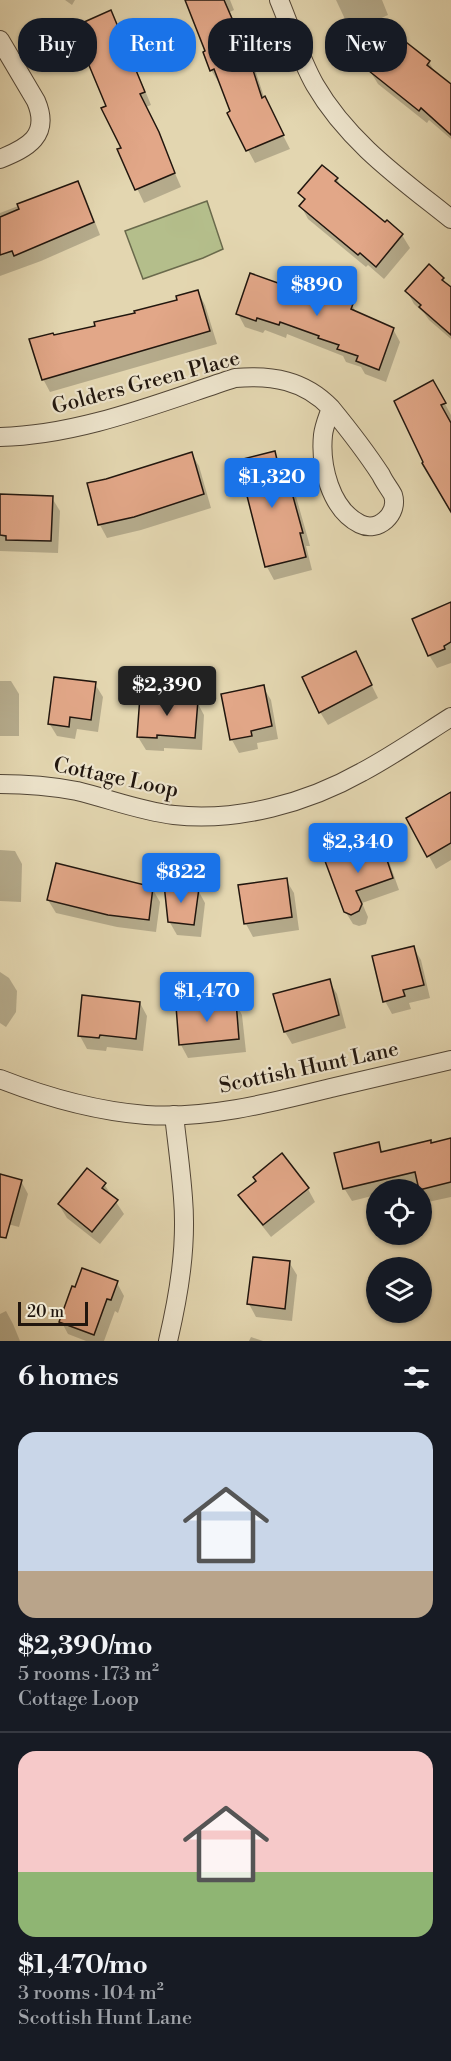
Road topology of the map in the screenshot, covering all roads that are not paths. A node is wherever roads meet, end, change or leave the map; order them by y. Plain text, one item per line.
1 (279, 0) edge
2 (0, 40) edge
3 (0, 159) edge
4 (451, 219) edge
5 (331, 408) junction
6 (0, 437) edge
7 (451, 717) edge
8 (0, 784) edge
9 (451, 1060) edge
10 (0, 1079) edge
11 (174, 1115) junction
12 (168, 1341) edge

1 - 4 street
2 - 3 street
5 - 5 street, Golders Green Place
5 - 6 street, Golders Green Place
7 - 8 street, Cottage Loop
9 - 11 street, Scottish Hunt Lane
10 - 11 street, Scottish Hunt Lane
11 - 12 street

